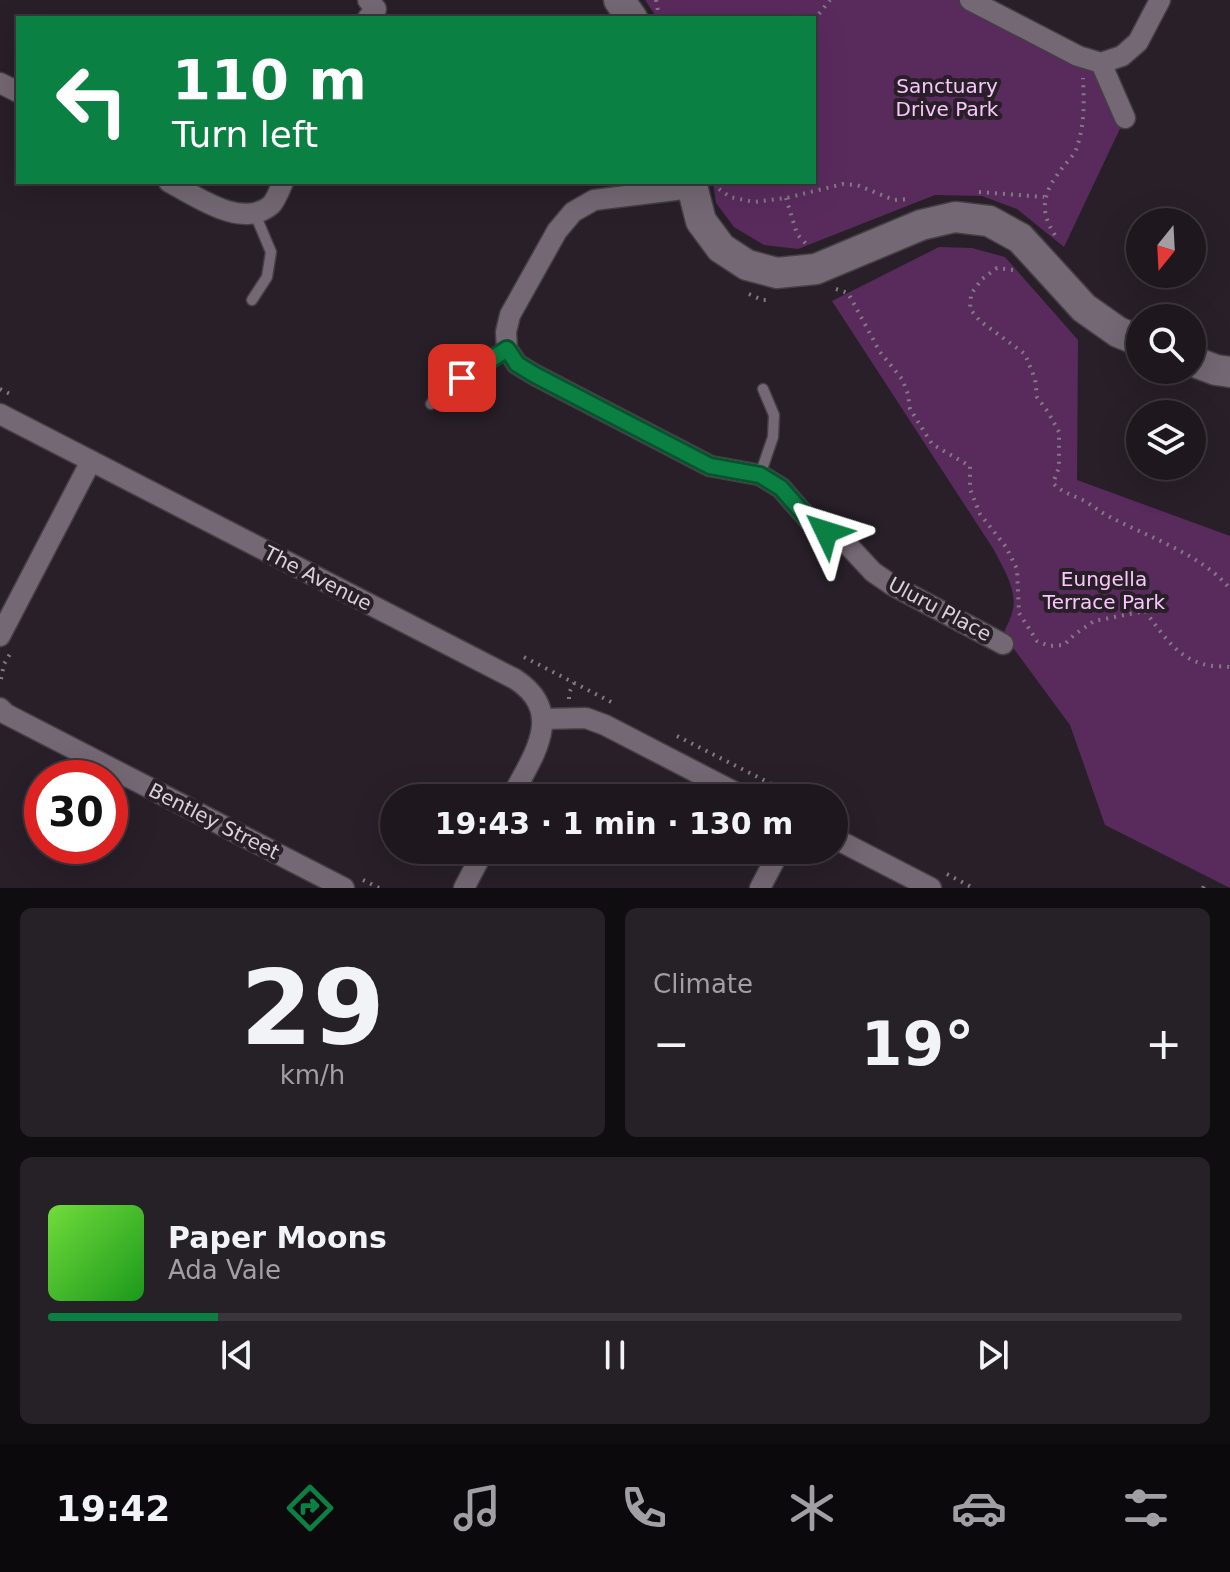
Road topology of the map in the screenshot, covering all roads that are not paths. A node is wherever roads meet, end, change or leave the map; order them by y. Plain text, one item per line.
1 (970, 0) edge
2 (1160, 0) edge
3 (1101, 63) junction
4 (1125, 118) dead end
5 (173, 184) edge
6 (282, 184) edge
7 (699, 184) edge
8 (255, 214) junction
9 (252, 300) dead end
10 (1126, 335) edge
11 (507, 349) junction
12 (1206, 366) edge
13 (1230, 372) edge
14 (763, 389) dead end
15 (431, 404) dead end
16 (0, 414) edge
17 (91, 461) junction
18 (760, 475) junction
19 (0, 636) edge
20 (1003, 644) dead end
21 (0, 708) edge
22 (543, 719) junction
23 (518, 784) edge
24 (719, 784) edge
25 (848, 845) edge
26 (477, 864) edge
27 (773, 864) edge
28 (344, 888) edge
29 (464, 888) edge
30 (760, 888) edge
31 (931, 888) edge

1 - 3 street
2 - 3 street
3 - 4 street
5 - 8 street
6 - 8 street
7 - 10 street
7 - 11 street
8 - 9 lane
11 - 15 lane
11 - 18 street, Uluru Place
12 - 13 street
14 - 18 lane
16 - 17 street, The Avenue
17 - 19 street
17 - 22 street, The Avenue
18 - 20 street, Uluru Place
21 - 28 street, Bentley Street
22 - 23 street
22 - 24 street
25 - 31 street
26 - 29 street
27 - 30 street

